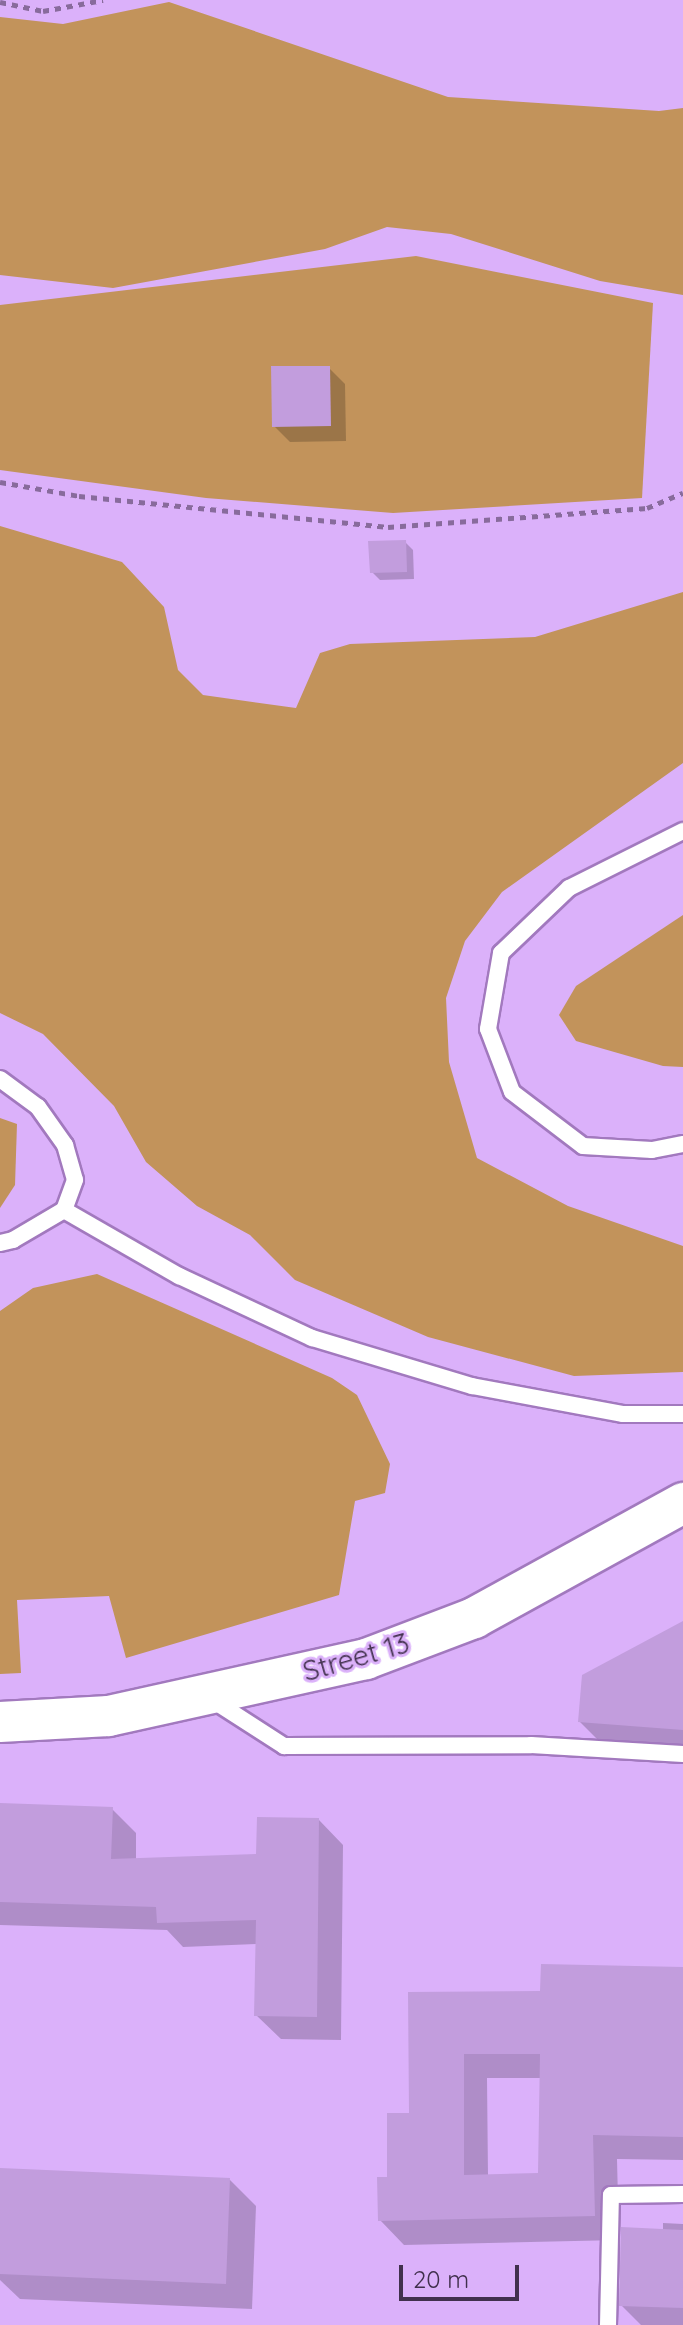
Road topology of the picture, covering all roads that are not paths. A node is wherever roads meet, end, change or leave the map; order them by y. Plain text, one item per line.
1 (683, 831) edge
2 (0, 1079) edge
3 (683, 1144) edge
4 (64, 1210) junction
5 (0, 1243) edge
6 (683, 1414) edge
7 (683, 1503) edge
8 (206, 1695) junction
9 (0, 1722) edge
10 (683, 1754) edge
11 (683, 2194) edge
12 (608, 2325) edge

1 - 3 lane
2 - 4 lane
4 - 5 lane
4 - 6 lane
7 - 8 street, Street 13
8 - 9 street, Street 13
8 - 10 lane
11 - 12 lane

